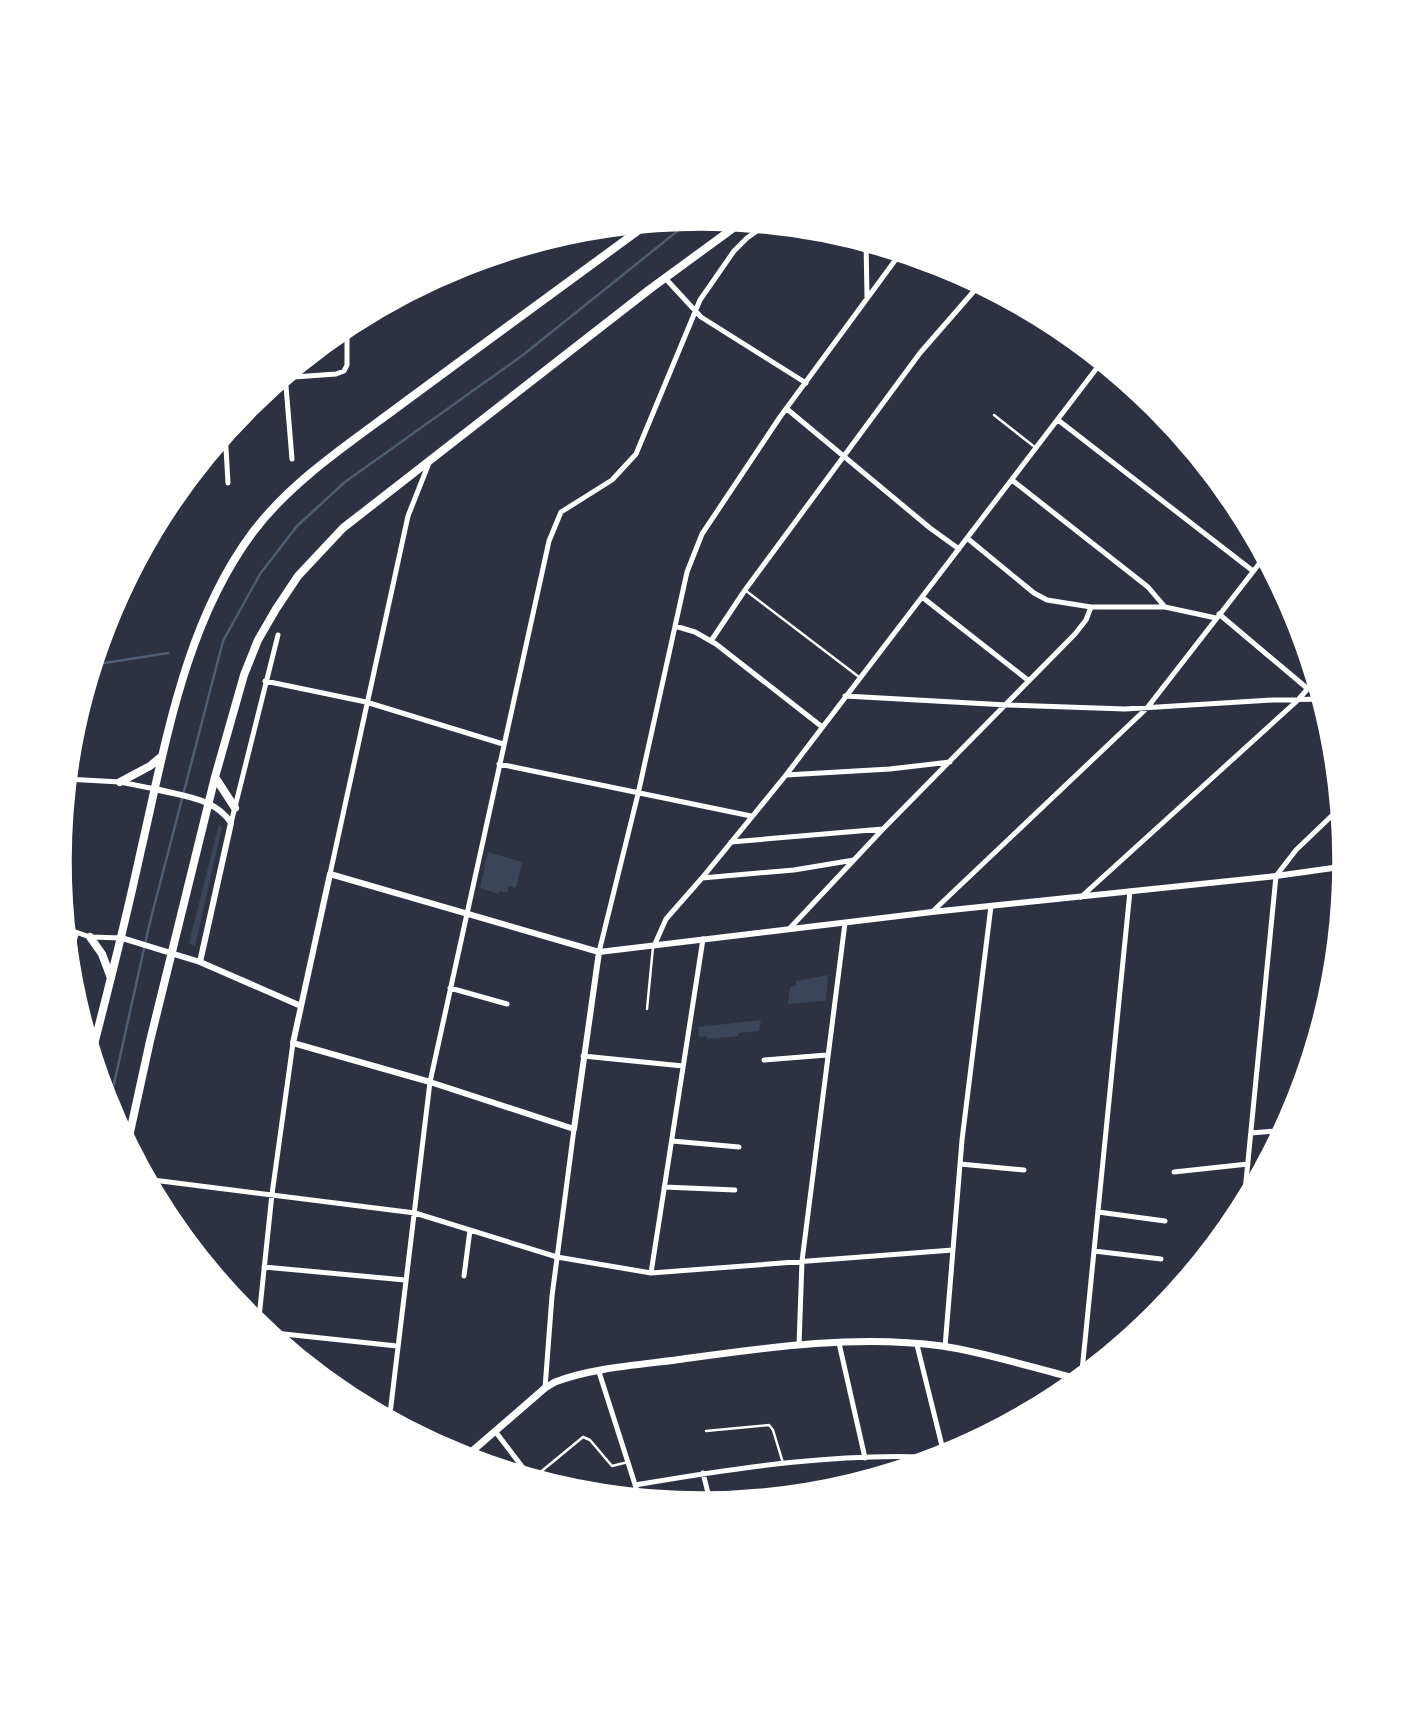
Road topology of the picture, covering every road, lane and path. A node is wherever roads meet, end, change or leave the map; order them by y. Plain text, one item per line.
1 (731, 230) edge
2 (756, 231) edge
3 (636, 232) edge
4 (866, 251) edge
5 (896, 260) edge
6 (665, 278) junction
7 (974, 291) edge
8 (867, 300) junction
9 (695, 312) junction
10 (347, 339) edge
11 (1098, 368) edge
12 (297, 376) edge
13 (806, 383) junction
14 (285, 386) edge
15 (787, 408) junction
16 (994, 415) dead end
17 (1058, 420) junction
18 (226, 445) edge
19 (1036, 448) junction
20 (844, 456) junction
21 (292, 459) dead end
22 (430, 460) junction
23 (1012, 480) junction
24 (228, 483) dead end
25 (967, 538) junction
26 (958, 549) junction
27 (1260, 563) edge
28 (1253, 571) junction
29 (745, 590) junction
30 (922, 597) junction
31 (1091, 607) junction
32 (1165, 607) junction
33 (1218, 616) junction
34 (675, 626) junction
35 (278, 635) dead end
36 (711, 641) junction
37 (859, 677) junction
38 (265, 681) junction
39 (1029, 681) junction
40 (1308, 689) joint
41 (844, 696) junction
42 (1313, 700) edge
43 (1298, 701) junction
44 (366, 702) junction
45 (1007, 705) junction
46 (1147, 708) junction
47 (821, 726) junction
48 (503, 744) junction
49 (162, 756) junction
50 (952, 762) junction
51 (499, 764) junction
52 (786, 775) junction
53 (215, 777) junction
54 (75, 779) edge
55 (120, 782) junction
56 (155, 789) junction
57 (638, 794) junction
58 (205, 802) junction
59 (235, 808) junction
60 (1333, 814) edge
61 (751, 817) junction
62 (231, 823) junction
63 (883, 830) junction
64 (731, 842) junction
65 (854, 860) junction
66 (1335, 867) edge
67 (330, 874) junction
68 (1276, 876) junction
69 (702, 878) junction
70 (1130, 891) junction
71 (1081, 897) junction
72 (991, 906) junction
73 (932, 912) junction
74 (466, 913) junction
75 (845, 923) junction
76 (790, 928) junction
77 (76, 934) joint
78 (90, 937) junction
79 (125, 939) junction
80 (703, 939) junction
81 (75, 940) edge
82 (653, 946) junction
83 (169, 951) junction
84 (599, 952) junction
85 (200, 962) junction
86 (111, 978) junction
87 (450, 988) junction
88 (507, 1004) dead end
89 (301, 1006) junction
90 (646, 1009) dead end
91 (96, 1037) edge
92 (293, 1043) junction
93 (827, 1055) junction
94 (583, 1056) junction
95 (764, 1060) dead end
96 (683, 1066) junction
97 (429, 1082) junction
98 (574, 1129) junction
99 (130, 1131) edge
100 (1275, 1131) edge
101 (1251, 1133) junction
102 (672, 1140) junction
103 (739, 1147) dead end
104 (960, 1164) junction
105 (1248, 1164) junction
106 (1024, 1170) dead end
107 (1174, 1172) dead end
108 (156, 1180) edge
109 (1245, 1185) edge
110 (664, 1187) junction
111 (735, 1190) dead end
112 (272, 1194) junction
113 (1098, 1212) junction
114 (415, 1213) junction
115 (1165, 1220) dead end
116 (470, 1230) junction
117 (953, 1250) junction
118 (1094, 1251) junction
119 (558, 1257) junction
120 (1161, 1259) dead end
121 (802, 1261) junction
122 (264, 1267) junction
123 (651, 1273) junction
124 (464, 1276) dead end
125 (405, 1280) junction
126 (259, 1313) edge
127 (282, 1334) edge
128 (839, 1343) junction
129 (799, 1345) junction
130 (917, 1345) junction
131 (397, 1346) junction
132 (945, 1347) junction
133 (1082, 1367) edge
134 (599, 1372) junction
135 (1068, 1377) edge
136 (545, 1388) junction
137 (390, 1411) edge
138 (495, 1431) junction
139 (706, 1431) dead end
140 (942, 1447) edge
141 (473, 1451) edge
142 (916, 1456) edge
143 (865, 1458) junction
144 (628, 1462) junction
145 (783, 1463) junction
146 (523, 1467) edge
147 (542, 1473) edge
148 (703, 1473) junction
149 (635, 1485) junction
150 (637, 1491) edge
151 (709, 1494) edge

1 - 6 highway
2 - 9 street
3 - 49 highway
4 - 8 street
5 - 8 street
6 - 9 street
6 - 22 highway
7 - 20 street
8 - 13 street
9 - 13 street
9 - 48 street
10 - 12 street
11 - 17 street
13 - 15 street
14 - 21 street
15 - 20 street
15 - 34 street
16 - 19 lane
17 - 19 street
17 - 28 street
18 - 24 street
19 - 23 street
20 - 26 street
20 - 29 street
22 - 44 street
22 - 53 highway
23 - 25 street
23 - 32 street
25 - 26 street
25 - 31 street
26 - 30 street
27 - 28 street
28 - 33 street
29 - 36 street
29 - 37 lane
30 - 37 street
30 - 39 street
31 - 32 street
31 - 39 street
32 - 33 street
33 - 40 street
33 - 46 street
34 - 36 street
34 - 57 street
35 - 38 street
36 - 47 street
37 - 41 street
38 - 44 street
38 - 59 street
39 - 45 street
40 - 43 street
41 - 45 street
41 - 47 street
42 - 43 street
43 - 46 street
43 - 71 street
44 - 48 street
44 - 67 street
45 - 46 street
45 - 50 street
46 - 73 street
47 - 52 street
48 - 51 street
49 - 55 highway
49 - 56 highway
50 - 52 street
50 - 63 street
51 - 57 street
51 - 74 street
52 - 61 street
53 - 58 highway
53 - 59 highway
54 - 55 street
55 - 56 street
56 - 58 street
56 - 79 highway
57 - 61 street
57 - 84 street
58 - 62 street
58 - 83 highway
59 - 62 street
60 - 68 street
61 - 64 street
62 - 85 street
63 - 64 street
63 - 65 street
64 - 69 street
65 - 69 street
65 - 76 street
66 - 68 street
67 - 74 street
67 - 89 street
68 - 70 street
68 - 101 street
69 - 82 street
70 - 71 street
70 - 113 street
71 - 72 street
72 - 73 street
72 - 104 street
73 - 75 street
74 - 84 street
74 - 87 street
75 - 76 street
75 - 93 street
76 - 80 street
77 - 78 street
77 - 81 street
78 - 79 street
78 - 86 highway
79 - 83 street
79 - 86 highway
80 - 82 street
80 - 96 street
82 - 84 street
82 - 90 lane
83 - 85 street
83 - 99 highway
84 - 94 street
85 - 89 street
86 - 91 highway
87 - 88 street
87 - 97 street
89 - 92 street
92 - 97 street
92 - 112 street
93 - 95 street
93 - 121 street
94 - 96 street
94 - 98 street
96 - 102 street
97 - 98 street
97 - 114 street
98 - 119 street
100 - 101 street
101 - 105 street
102 - 103 street
102 - 110 street
104 - 106 street
104 - 117 street
105 - 107 street
105 - 109 street
108 - 112 street
110 - 111 street
110 - 123 street
112 - 114 street
112 - 122 street
113 - 115 street
113 - 118 street
114 - 116 street
114 - 125 street
116 - 119 street
116 - 124 street
117 - 121 street
117 - 132 street
118 - 120 street
118 - 133 street
119 - 123 street
119 - 136 street
121 - 123 street
121 - 129 street
122 - 125 street
122 - 126 street
125 - 131 street
127 - 131 street
128 - 129 main road
128 - 130 main road
128 - 143 street
129 - 134 main road
130 - 132 main road
130 - 140 street
131 - 137 street
132 - 135 main road
134 - 136 main road
134 - 144 street
136 - 138 main road
138 - 141 main road
138 - 146 street
139 - 145 lane
142 - 143 street
143 - 145 street
144 - 147 lane
144 - 149 street
145 - 148 street
148 - 149 street
148 - 151 street
149 - 150 street

